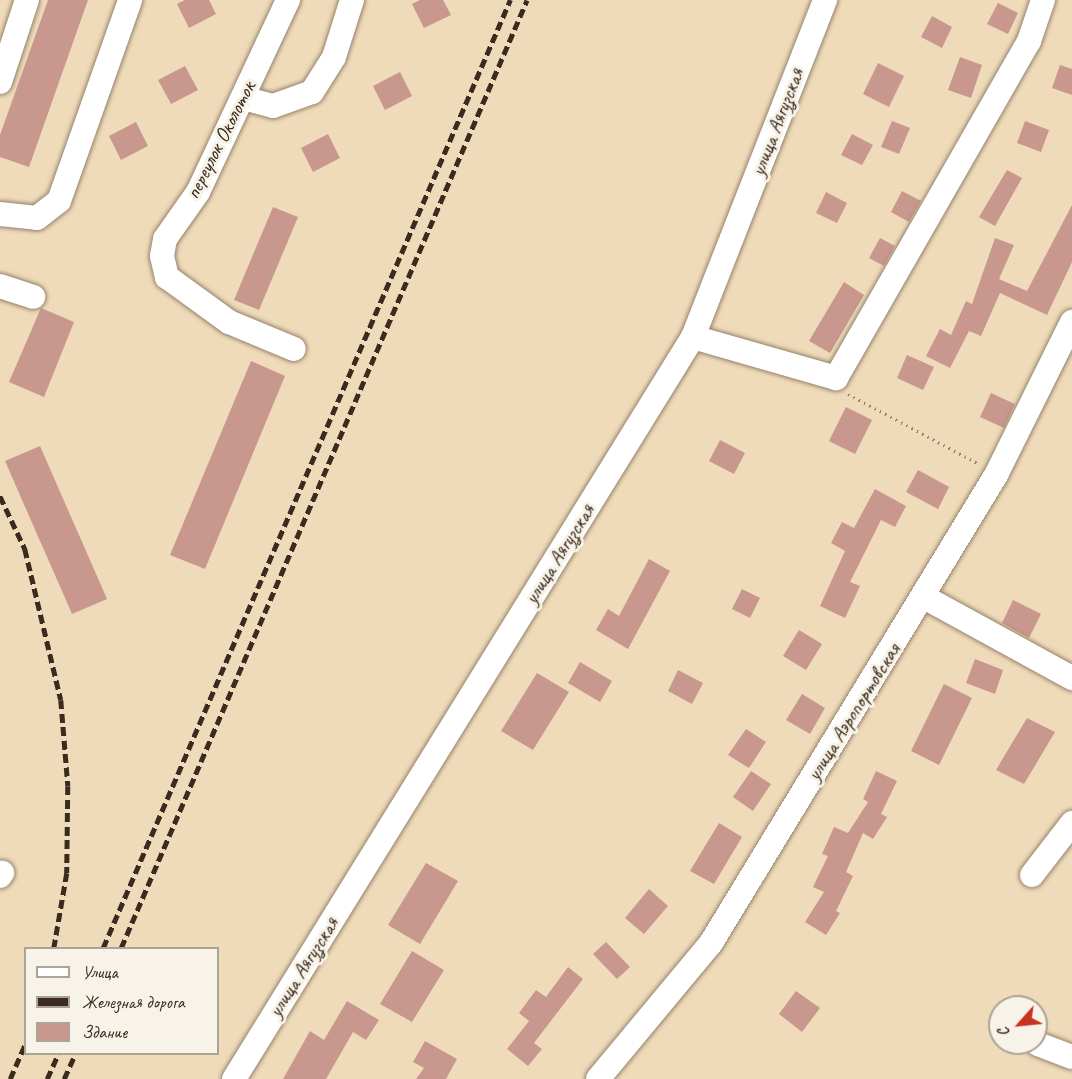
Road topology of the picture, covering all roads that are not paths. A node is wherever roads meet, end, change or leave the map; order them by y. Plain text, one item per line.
1 (27, 0) edge
2 (130, 0) edge
3 (288, 0) edge
4 (352, 0) edge
5 (825, 0) edge
6 (1043, 0) edge
7 (0, 82) edge
8 (243, 98) junction
9 (0, 214) edge
10 (0, 286) edge
11 (33, 297) dead end
12 (1072, 322) edge
13 (693, 338) junction
14 (294, 349) dead end
15 (924, 597) junction
16 (1072, 678) edge
17 (1072, 823) edge
18 (1032, 875) dead end
19 (1048, 1048) edge
20 (1072, 1057) edge
21 (234, 1079) edge
22 (598, 1079) edge

1 - 7 street
2 - 9 street
3 - 8 street, переулок Околоток
4 - 8 street
5 - 13 street, улица Аягузская
6 - 13 street
8 - 14 street, переулок Околоток
10 - 11 street
12 - 15 street, улица Аэропортовская
13 - 21 street, улица Аягузская
15 - 16 street
15 - 22 street, улица Аэропортовская
17 - 18 street
19 - 20 street

